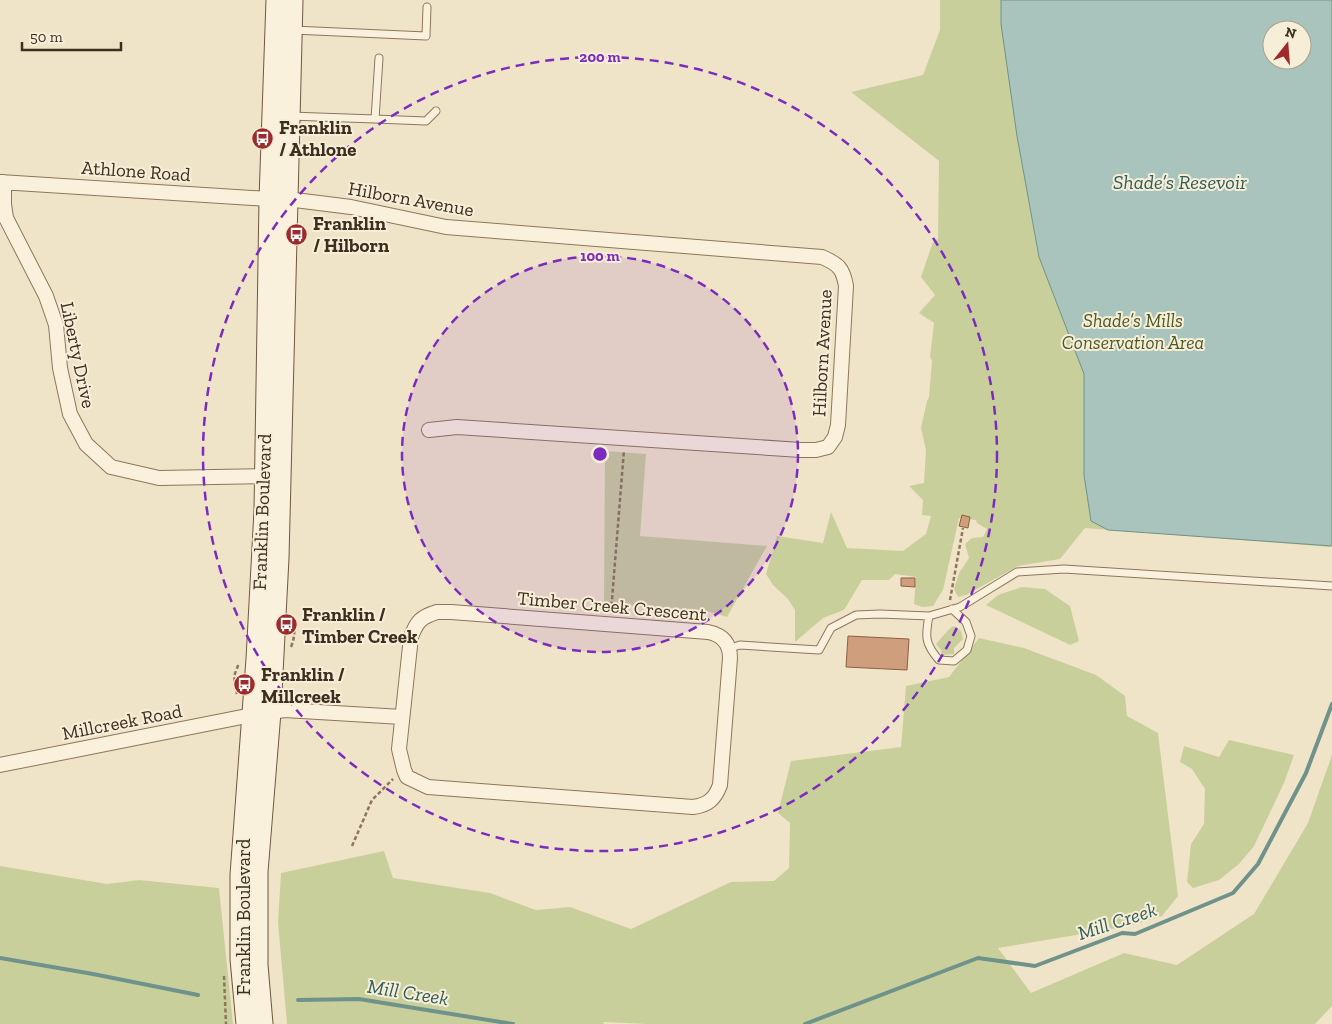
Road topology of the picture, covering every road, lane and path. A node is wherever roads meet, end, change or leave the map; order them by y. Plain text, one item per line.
1 (276, 0) edge
2 (293, 0) edge
3 (427, 7) dead end
4 (292, 30) junction
5 (380, 58) dead end
6 (436, 111) dead end
7 (290, 116) junction
8 (375, 119) junction
9 (2, 182) edge
10 (278, 199) junction
11 (429, 430) dead end
12 (625, 439) junction
13 (264, 476) junction
14 (963, 528) dead end
15 (1332, 586) edge
16 (952, 609) junction
17 (929, 616) junction
18 (610, 625) junction
19 (730, 648) junction
20 (271, 712) junction
21 (252, 715) junction
22 (402, 717) junction
23 (0, 765) edge
24 (404, 770) junction
25 (352, 846) dead end
26 (246, 1024) edge
27 (263, 1024) edge

1 - 10 main road, Franklin Boulevard
2 - 4 main road, Franklin Boulevard
3 - 4 lane
4 - 7 main road, Franklin Boulevard
5 - 8 lane
6 - 8 lane
7 - 8 lane
7 - 10 main road, Franklin Boulevard
9 - 10 street, Athlone Road
9 - 13 street, Liberty Drive
10 - 12 street, Hilborn Avenue
10 - 13 main road, Franklin Boulevard
10 - 20 main road, Franklin Boulevard
11 - 12 street, Hilborn Avenue
12 - 18 path
13 - 21 main road, Franklin Boulevard
14 - 16 path
15 - 16 lane
16 - 17 lane
16 - 17 lane
17 - 19 lane
18 - 19 street, Timber Creek Crescent
18 - 22 street, Timber Creek Crescent
19 - 24 street
20 - 22 street
20 - 27 main road, Franklin Boulevard
21 - 23 street, Millcreek Road
21 - 26 main road, Franklin Boulevard
22 - 24 street, Timber Creek Crescent
24 - 25 path

